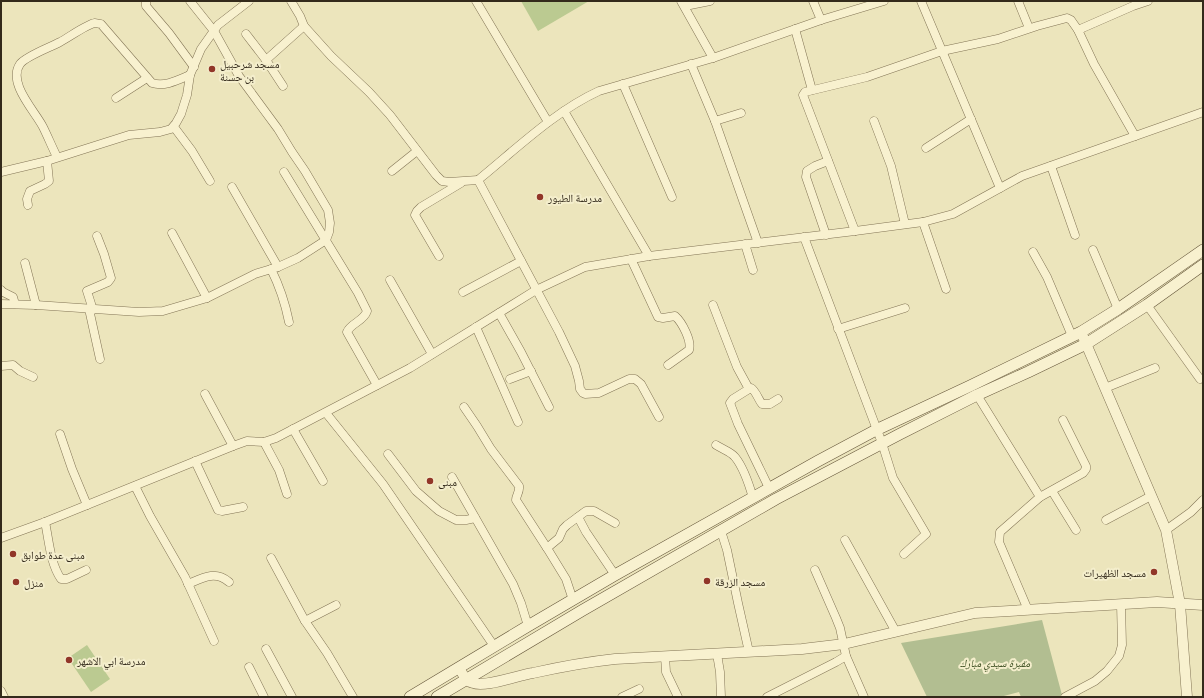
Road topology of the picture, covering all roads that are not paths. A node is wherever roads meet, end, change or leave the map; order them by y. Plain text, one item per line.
1 (146, 1) edge
2 (190, 1) edge
3 (249, 1) edge
4 (291, 1) edge
5 (476, 1) edge
6 (710, 1) edge
7 (813, 1) edge
8 (884, 1) edge
9 (921, 1) edge
10 (1018, 1) edge
11 (1148, 1) edge
12 (683, 4) edge
13 (821, 20) junction
14 (304, 26) junction
15 (1029, 28) junction
16 (795, 29) junction
17 (1078, 30) junction
18 (214, 31) junction
19 (246, 34) dead end
20 (942, 51) junction
21 (713, 58) junction
22 (266, 60) junction
23 (691, 64) junction
24 (194, 67) junction
25 (190, 75) junction
26 (147, 78) junction
27 (623, 84) junction
28 (283, 86) dead end
29 (812, 90) junction
30 (116, 98) dead end
31 (564, 111) junction
32 (1203, 112) edge
33 (741, 113) dead end
34 (971, 119) junction
35 (874, 121) dead end
36 (548, 122) junction
37 (715, 122) junction
38 (174, 127) junction
39 (1135, 136) junction
40 (926, 148) dead end
41 (417, 151) junction
42 (57, 157) junction
43 (47, 160) junction
44 (828, 161) junction
45 (1051, 166) junction
46 (392, 171) dead end
47 (1, 172) edge
48 (284, 172) dead end
49 (465, 180) junction
50 (478, 180) junction
51 (210, 181) dead end
52 (232, 187) dead end
53 (1000, 188) junction
54 (672, 197) dead end
55 (28, 205) dead end
56 (923, 222) junction
57 (905, 224) junction
58 (855, 231) junction
59 (172, 233) dead end
60 (826, 234) junction
61 (1074, 235) dead end
62 (96, 236) dead end
63 (804, 237) junction
64 (326, 240) junction
65 (758, 243) junction
66 (745, 244) junction
67 (1093, 250) dead end
68 (1203, 250) edge
69 (1033, 252) dead end
70 (438, 256) dead end
71 (649, 256) junction
72 (631, 259) junction
73 (520, 261) junction
74 (25, 263) dead end
75 (1202, 267) edge
76 (274, 268) junction
77 (753, 270) dead end
78 (390, 280) dead end
79 (1, 290) edge
80 (536, 290) junction
81 (946, 290) dead end
82 (463, 292) dead end
83 (207, 298) junction
84 (1, 304) edge
85 (15, 304) junction
86 (36, 305) junction
87 (713, 305) dead end
88 (1146, 305) junction
89 (905, 308) dead end
90 (91, 309) junction
91 (1118, 309) junction
92 (498, 313) junction
93 (289, 322) dead end
94 (476, 327) junction
95 (838, 330) junction
96 (1076, 334) junction
97 (1086, 344) junction
98 (432, 354) junction
99 (100, 359) dead end
100 (668, 365) dead end
101 (1, 366) edge
102 (1155, 368) dead end
103 (531, 371) junction
104 (33, 377) dead end
105 (510, 379) dead end
106 (1200, 379) dead end
107 (378, 385) junction
108 (1105, 388) junction
109 (748, 389) junction
110 (205, 394) dead end
111 (977, 395) junction
112 (778, 399) dead end
113 (464, 407) dead end
114 (549, 407) dead end
115 (326, 413) junction
116 (659, 417) dead end
117 (1063, 420) dead end
118 (518, 422) dead end
119 (292, 429) junction
120 (876, 430) junction
121 (60, 434) dead end
122 (264, 442) junction
123 (882, 443) junction
124 (716, 445) dead end
125 (234, 446) junction
126 (388, 454) dead end
127 (195, 461) junction
128 (452, 477) dead end
129 (323, 481) dead end
130 (135, 486) junction
131 (769, 488) junction
132 (1052, 491) junction
133 (287, 494) dead end
134 (1151, 496) junction
135 (1040, 497) junction
136 (753, 498) junction
137 (1203, 500) edge
138 (87, 505) junction
139 (243, 507) dead end
140 (578, 517) junction
141 (475, 518) junction
142 (1106, 520) dead end
143 (45, 522) junction
144 (615, 523) dead end
145 (721, 530) junction
146 (1076, 530) dead end
147 (1166, 530) junction
148 (1, 538) edge
149 (845, 540) dead end
150 (547, 548) junction
151 (904, 554) dead end
152 (271, 558) dead end
153 (86, 570) dead end
154 (815, 570) dead end
155 (615, 575) junction
156 (228, 582) dead end
157 (188, 584) junction
158 (573, 600) junction
159 (1121, 604) junction
160 (1180, 604) junction
161 (336, 605) dead end
162 (1203, 606) edge
163 (1028, 610) junction
164 (306, 621) junction
165 (528, 626) junction
166 (896, 632) junction
167 (214, 642) dead end
168 (844, 644) junction
169 (494, 646) junction
170 (266, 649) dead end
171 (749, 652) junction
172 (717, 654) junction
173 (665, 656) junction
174 (846, 656) junction
175 (249, 667) dead end
176 (459, 668) junction
177 (466, 680) junction
178 (639, 689) dead end
179 (1, 691) edge
180 (4, 697) edge
181 (264, 697) edge
182 (292, 697) edge
183 (353, 697) edge
184 (410, 697) edge
185 (436, 697) edge
186 (622, 697) edge
187 (678, 697) edge
188 (721, 697) edge
189 (767, 697) edge
190 (864, 697) edge
191 (1065, 697) edge
192 (1187, 697) edge

1 - 24 street
2 - 18 street
3 - 18 street
4 - 14 street
5 - 36 street
6 - 12 street
7 - 13 street
8 - 13 street
9 - 20 street
10 - 15 street
11 - 17 street
12 - 21 street
13 - 16 street
14 - 22 street
14 - 41 street
15 - 17 street
15 - 20 street
16 - 21 street
16 - 29 street
17 - 39 street
18 - 24 street
18 - 64 street
19 - 22 street
20 - 29 street
20 - 34 street
21 - 23 street
22 - 28 street
23 - 27 street
23 - 37 street
24 - 25 street
25 - 26 street
25 - 38 street
26 - 30 street
26 - 42 street
27 - 31 street
27 - 54 street
29 - 44 street
31 - 36 street
31 - 71 street
32 - 39 street
33 - 37 street
34 - 40 street
34 - 53 street
35 - 57 street
36 - 50 street
37 - 65 street
38 - 42 street
38 - 51 street
39 - 45 street
41 - 46 street
41 - 49 street
42 - 43 street
43 - 47 street
43 - 55 street
44 - 58 street
44 - 60 street
45 - 53 street
45 - 61 street
48 - 64 street
49 - 50 street
49 - 70 street
50 - 73 street
52 - 76 street
53 - 56 street
56 - 57 street
56 - 81 street
57 - 58 street
58 - 60 street
59 - 83 street
60 - 63 street
62 - 90 street
63 - 65 street
63 - 95 street
64 - 76 street
64 - 107 street
65 - 66 street
66 - 71 street
66 - 77 street
67 - 91 street
68 - 91 main road
69 - 96 street
71 - 72 street
72 - 80 street
72 - 100 street
73 - 80 street
73 - 82 street
74 - 86 street
75 - 88 main road
76 - 83 street
76 - 93 street
78 - 98 street
79 - 85 street
80 - 92 street
80 - 116 street
83 - 90 street
84 - 85 street
85 - 86 street
86 - 90 street
87 - 109 street
88 - 97 main road
88 - 106 street
89 - 95 street
90 - 99 street
91 - 96 main road
92 - 94 street
92 - 103 street
94 - 98 street
94 - 118 street
95 - 120 street
96 - 97 street
96 - 120 main road
97 - 108 street
97 - 111 main road
98 - 107 street
101 - 104 street
102 - 108 street
103 - 105 street
103 - 114 street
107 - 115 street
108 - 134 street
109 - 112 street
109 - 131 street
110 - 125 street
111 - 123 main road
111 - 135 street
113 - 150 street
115 - 119 street
115 - 169 street
117 - 132 street
119 - 122 street
119 - 129 street
120 - 123 street
120 - 131 main road
121 - 138 street
122 - 125 street
122 - 133 street
123 - 145 main road
123 - 151 street
124 - 136 street
125 - 127 street
126 - 141 street
127 - 130 street
127 - 139 street
128 - 141 street
130 - 138 street
130 - 157 street
131 - 136 main road
132 - 135 street
132 - 146 street
134 - 142 street
134 - 147 street
135 - 163 street
136 - 155 main road
137 - 147 street
138 - 143 street
140 - 144 street
140 - 150 street
140 - 155 street
141 - 165 street
143 - 148 street
143 - 153 street
145 - 171 street
145 - 177 main road
147 - 160 street
149 - 166 street
150 - 158 street
152 - 164 street
154 - 168 street
155 - 158 main road
156 - 157 street
157 - 167 street
158 - 165 main road
159 - 160 street
159 - 163 street
159 - 191 street
160 - 162 street
160 - 192 street
161 - 164 street
163 - 166 street
164 - 183 street
165 - 169 main road
166 - 168 street
168 - 171 street
168 - 174 street
169 - 176 main road
170 - 182 street
171 - 172 street
172 - 173 street
172 - 188 street
173 - 177 street
173 - 187 street
174 - 189 street
174 - 190 street
175 - 181 street
176 - 177 street
176 - 184 main road
177 - 185 main road
178 - 186 street
179 - 180 street

